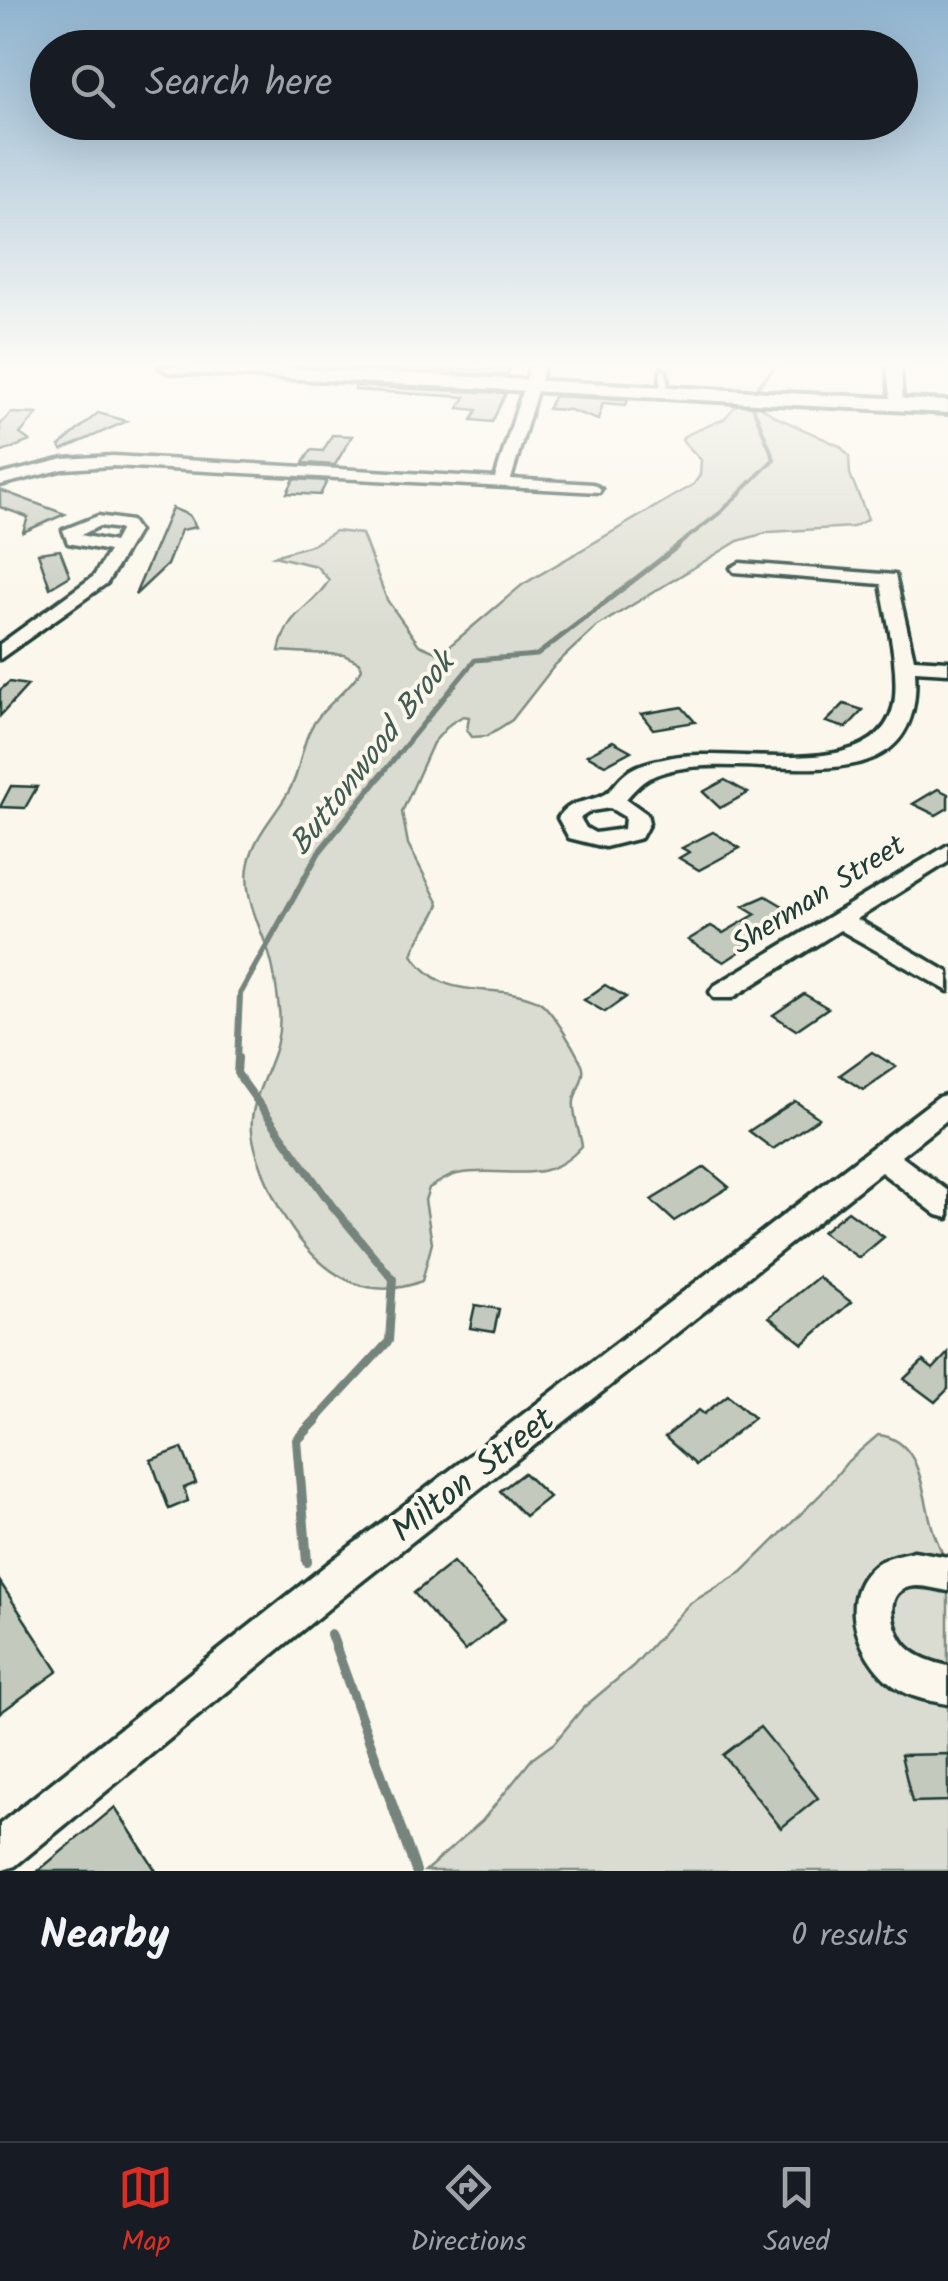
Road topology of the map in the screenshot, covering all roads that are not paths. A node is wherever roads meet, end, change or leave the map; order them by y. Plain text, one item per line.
1 (511, 454) edge
2 (1, 479) edge
3 (502, 483) junction
4 (593, 489) dead end
5 (120, 548) dead end
6 (740, 568) dead end
7 (0, 653) edge
8 (904, 664) junction
9 (948, 667) edge
10 (613, 800) dead end
11 (948, 852) edge
12 (842, 921) junction
13 (948, 983) edge
14 (723, 992) dead end
15 (948, 1104) edge
16 (882, 1157) junction
17 (948, 1206) edge
18 (948, 1574) edge
19 (948, 1685) edge
20 (0, 1851) edge

1 - 3 street
2 - 3 street
3 - 4 street
5 - 7 street
6 - 8 street
8 - 9 street
8 - 10 street
11 - 12 street, Sherman Street
12 - 13 street
12 - 14 street, Sherman Street
15 - 16 street, Milton Street
16 - 17 street
16 - 20 street, Milton Street
18 - 19 street

